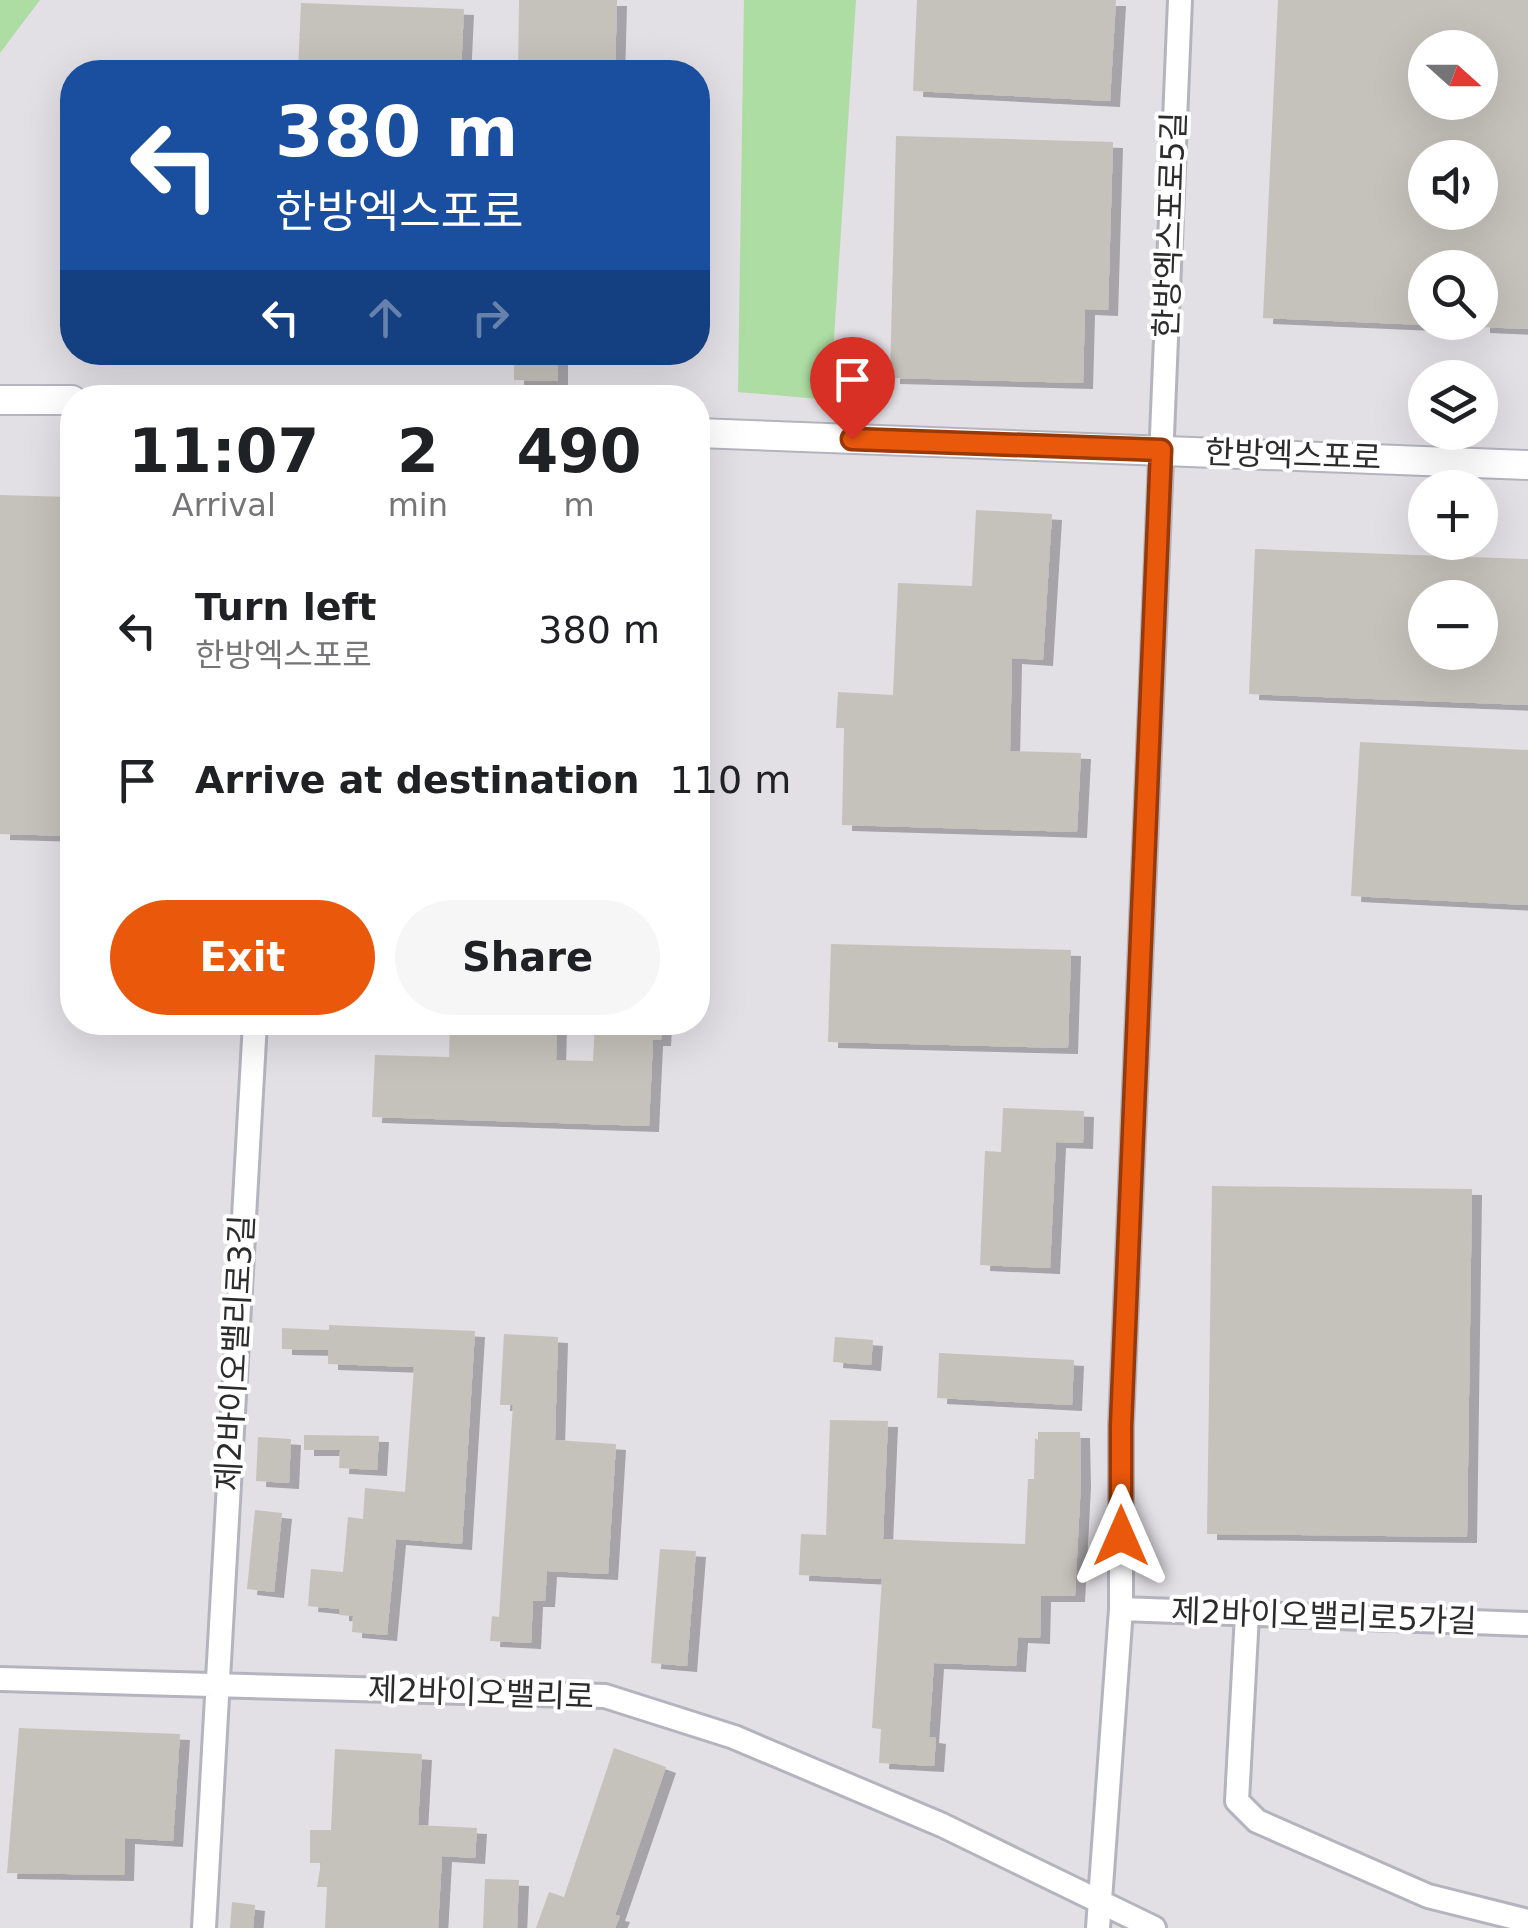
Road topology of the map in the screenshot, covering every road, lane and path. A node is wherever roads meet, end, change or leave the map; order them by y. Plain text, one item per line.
1 (1180, 0) edge
2 (0, 400) edge
3 (60, 400) edge
4 (710, 434) edge
5 (1161, 450) junction
6 (1528, 464) edge
7 (253, 1035) edge
8 (1121, 1609) junction
9 (1247, 1614) junction
10 (1528, 1624) edge
11 (0, 1679) edge
12 (216, 1684) junction
13 (1100, 1904) junction
14 (1528, 1922) edge
15 (204, 1928) edge
16 (1098, 1928) edge
17 (1154, 1928) edge

1 - 5 street, 한방엑스포로5길
2 - 3 street
4 - 5 street, 한방엑스포로
5 - 6 street, 한방엑스포로
5 - 8 street, 한방엑스포로5길
7 - 12 street, 제2바이오밸리로3길
8 - 9 street, 제2바이오밸리로5가길
8 - 13 street, 한방엑스포로5길
9 - 10 street, 제2바이오밸리로5가길
9 - 14 street
11 - 12 street, 제2바이오밸리로
12 - 13 street, 제2바이오밸리로
12 - 15 street, 제2바이오밸리로3길
13 - 16 street, 한방엑스포로5길
13 - 17 street, 제2바이오밸리로

